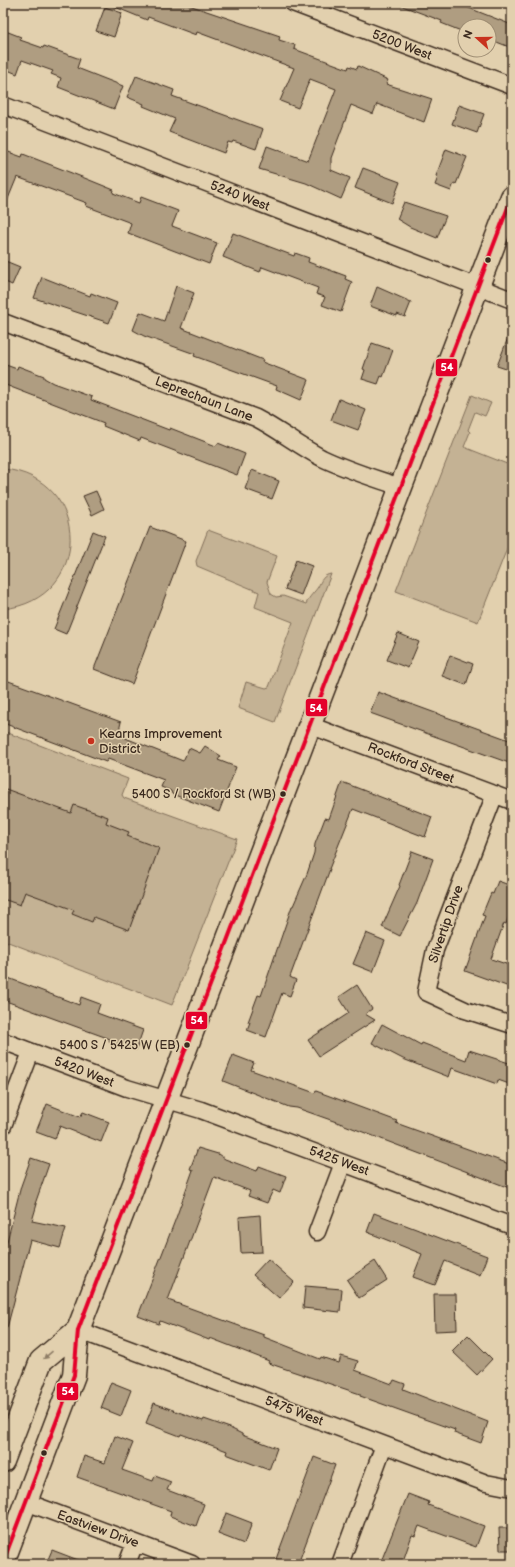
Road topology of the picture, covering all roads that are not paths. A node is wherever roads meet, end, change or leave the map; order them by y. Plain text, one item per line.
1 (293, 3) edge
2 (512, 86) edge
3 (3, 105) edge
4 (512, 197) edge
5 (477, 288) junction
6 (512, 300) edge
7 (3, 322) edge
8 (400, 487) junction
9 (309, 725) junction
10 (495, 794) junction
11 (512, 801) edge
12 (512, 1025) edge
13 (3, 1041) edge
14 (32, 1052) junction
15 (165, 1100) junction
16 (3, 1126) edge
17 (344, 1163) junction
18 (512, 1226) edge
19 (317, 1232) dead end
20 (78, 1330) junction
21 (384, 1445) junction
22 (3, 1461) edge
23 (512, 1488) edge
24 (26, 1502) junction
25 (135, 1543) junction
26 (3, 1562) edge
27 (127, 1564) edge
28 (192, 1564) edge
29 (340, 1564) edge

1 - 2 street, 5200 West
3 - 5 street, 5240 West
4 - 5 main road
5 - 6 street, 5240 West
5 - 8 main road
7 - 8 street, Leprechaun Lane
8 - 9 main road
9 - 10 street, Rockford Street
9 - 15 main road
10 - 11 street, Rockford Street
10 - 12 street, Silvertip Drive
13 - 14 street, 5420 West
14 - 15 street, 5420 West
14 - 16 street
15 - 17 street, 5425 West
15 - 20 main road
17 - 18 street, 5425 West
17 - 19 street
20 - 21 street, 5475 West
20 -> 22 main road
20 - 24 main road
21 - 23 street, 5475 West
21 - 29 street
24 - 25 street, Eastview Drive
24 - 26 main road
25 - 27 street
25 - 28 street, Eastview Drive

